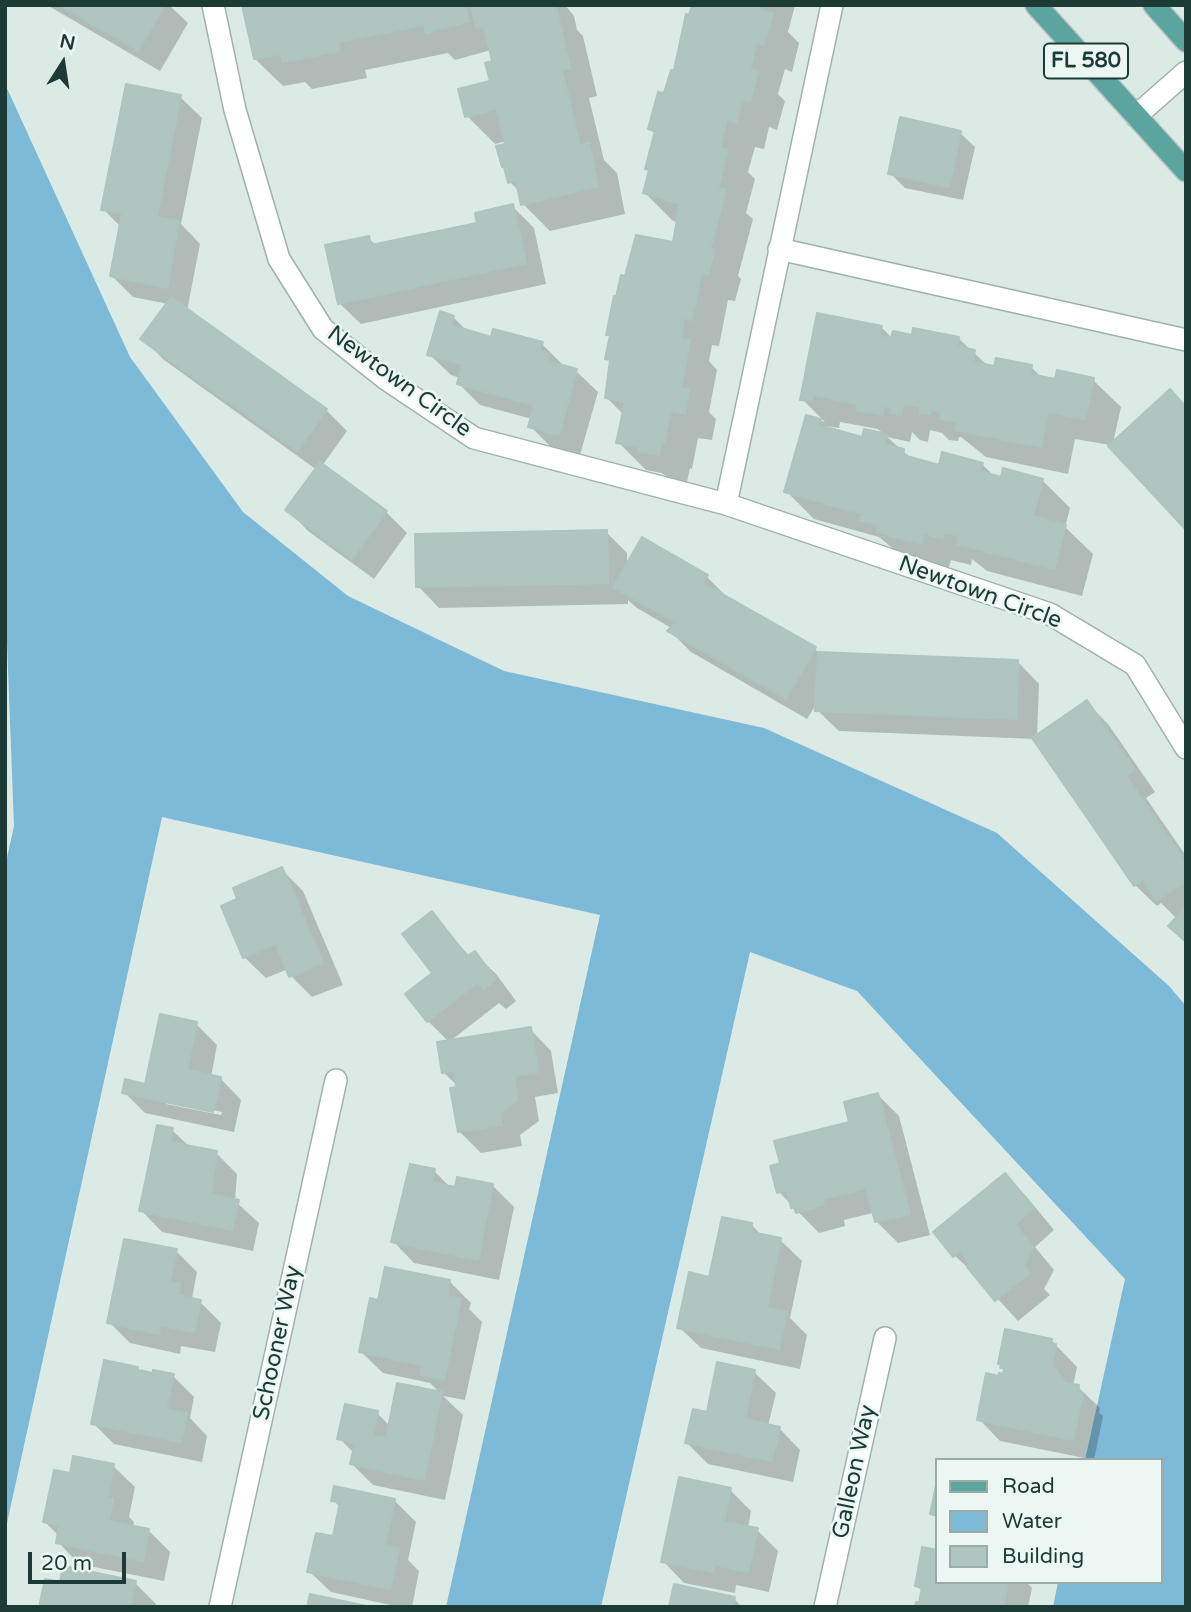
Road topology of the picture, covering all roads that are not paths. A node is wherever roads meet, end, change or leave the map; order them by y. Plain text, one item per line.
1 (213, 5) edge
2 (832, 5) edge
3 (1036, 5) edge
4 (1154, 5) edge
5 (1186, 41) edge
6 (1186, 72) edge
7 (1136, 116) junction
8 (1186, 171) edge
9 (779, 249) junction
10 (1186, 340) edge
11 (726, 505) junction
12 (1186, 748) edge
13 (336, 1080) dead end
14 (885, 1338) dead end
15 (220, 1607) edge
16 (825, 1607) edge

1 - 11 street, Newtown Circle
2 - 9 street
3 - 7 main road, FL 580
4 - 5 main road
6 - 7 street
7 - 8 main road, FL 580
9 - 10 street
9 - 11 street
11 - 12 street, Newtown Circle
13 - 15 street, Schooner Way
14 - 16 street, Galleon Way

